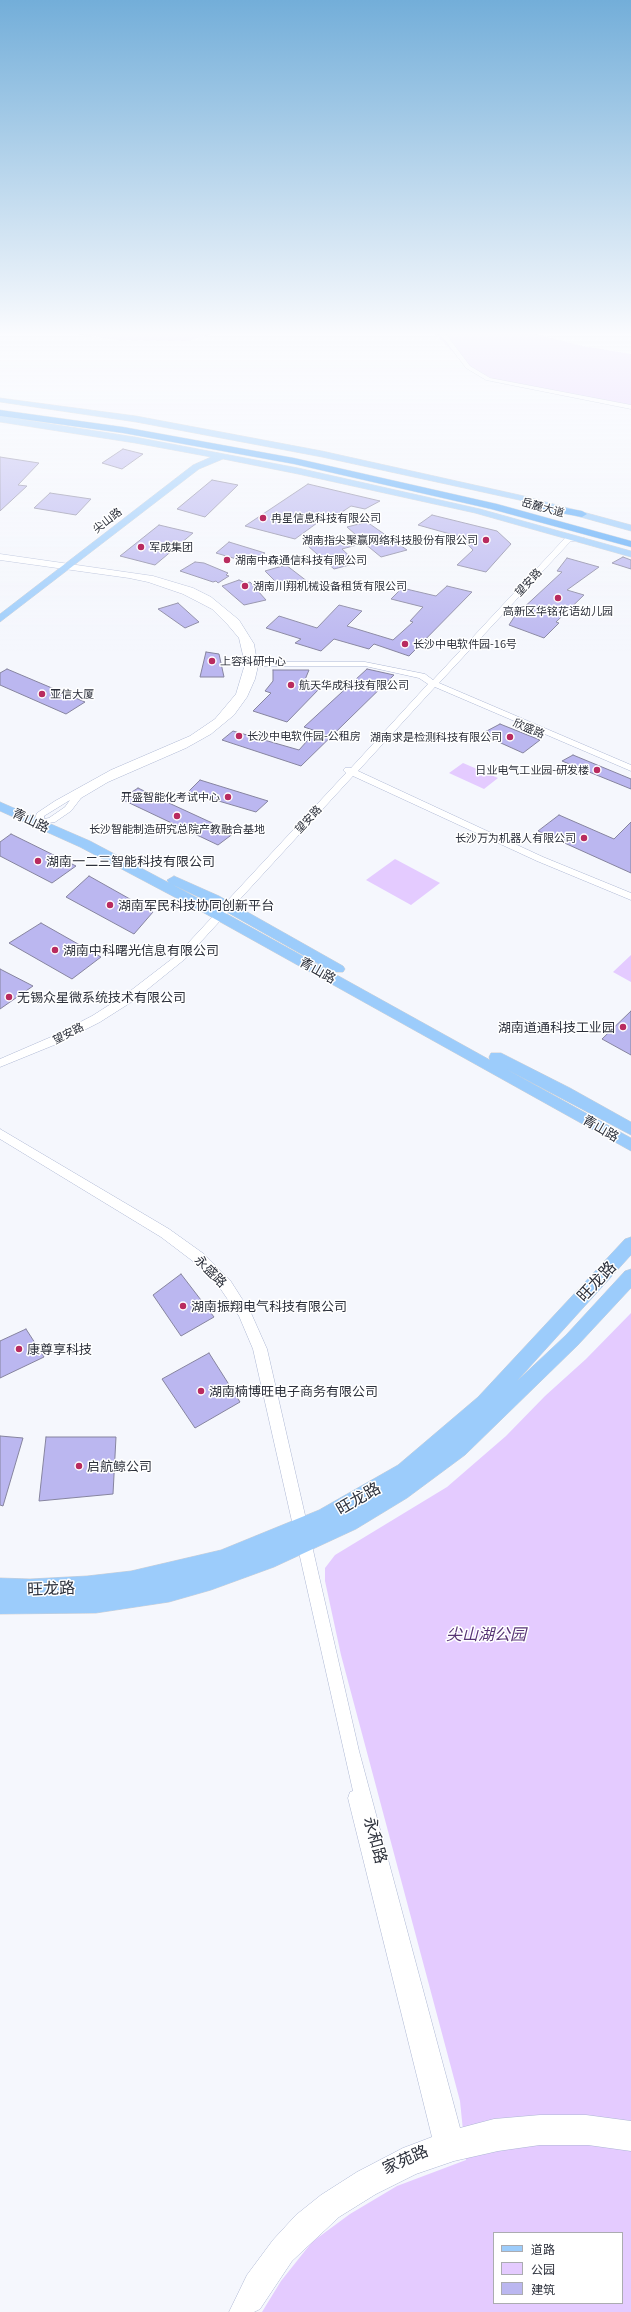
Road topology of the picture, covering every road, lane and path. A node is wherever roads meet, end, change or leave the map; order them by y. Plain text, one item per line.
1 (121, 439) edge
2 (165, 439) edge
3 (208, 439) edge
4 (247, 439) edge
5 (181, 449) junction
6 (237, 458) junction
7 (298, 471) junction
8 (402, 485) junction
9 (477, 495) junction
10 (582, 514) junction
11 (631, 528) edge
12 (554, 531) junction
13 (631, 537) edge
14 (584, 540) junction
15 (631, 544) edge
16 (631, 554) edge
17 (0, 557) edge
18 (54, 565) junction
19 (67, 566) junction
20 (0, 607) edge
21 (0, 619) edge
22 (252, 665) junction
23 (430, 684) junction
24 (631, 768) edge
25 (351, 770) junction
26 (631, 772) edge
27 (0, 795) edge
28 (0, 806) edge
29 (43, 819) junction
30 (631, 895) edge
31 (223, 911) junction
32 (0, 1059) edge
33 (0, 1063) edge
34 (0, 1133) edge
35 (0, 1140) edge
36 (631, 1141) edge
37 (631, 1244) edge
38 (631, 1276) edge
39 (299, 1537) junction
40 (0, 1588) edge
41 (0, 1604) edge
42 (631, 2131) edge
43 (631, 2141) edge
44 (449, 2147) junction
45 (239, 2312) edge
46 (248, 2312) edge

1 - 5 main road
2 - 8 highway, 岳麓大道
3 - 9 highway, 岳麓大道
4 - 10 main road
5 - 6 main road
5 - 18 main road, 尖山路
6 - 7 main road
6 - 19 main road, 尖山路
7 - 8 highway
7 - 12 main road
8 - 15 highway, 岳麓大道
9 - 10 highway
9 - 13 highway, 岳麓大道
10 - 11 main road
12 - 14 main road
12 - 23 street, 望安路
14 - 16 main road
14 - 23 street, 望安路
17 - 18 street
18 - 19 street
18 - 20 main road, 尖山路
19 - 21 main road, 尖山路
19 - 22 street
22 - 23 street
22 - 29 street
22 - 29 street
23 - 24 street, 欣盛路
23 - 25 street, 望安路
23 - 26 street, 欣盛路
25 - 30 street
25 - 31 street, 望安路
27 - 29 main road, 青山路
28 - 29 main road, 青山路
29 - 31 main road, 青山路
31 - 32 street, 望安路
31 - 33 street, 望安路
31 - 36 main road, 青山路
34 - 39 street, 永盛路
35 - 39 street, 永盛路
37 - 39 main road, 旺龙路
38 - 39 main road, 旺龙路
39 - 40 main road, 旺龙路
39 - 41 main road, 旺龙路
39 - 44 street, 永和路
42 - 44 street, 家苑路
43 - 44 street, 家苑路
44 - 45 street, 家苑路
44 - 46 street, 家苑路

